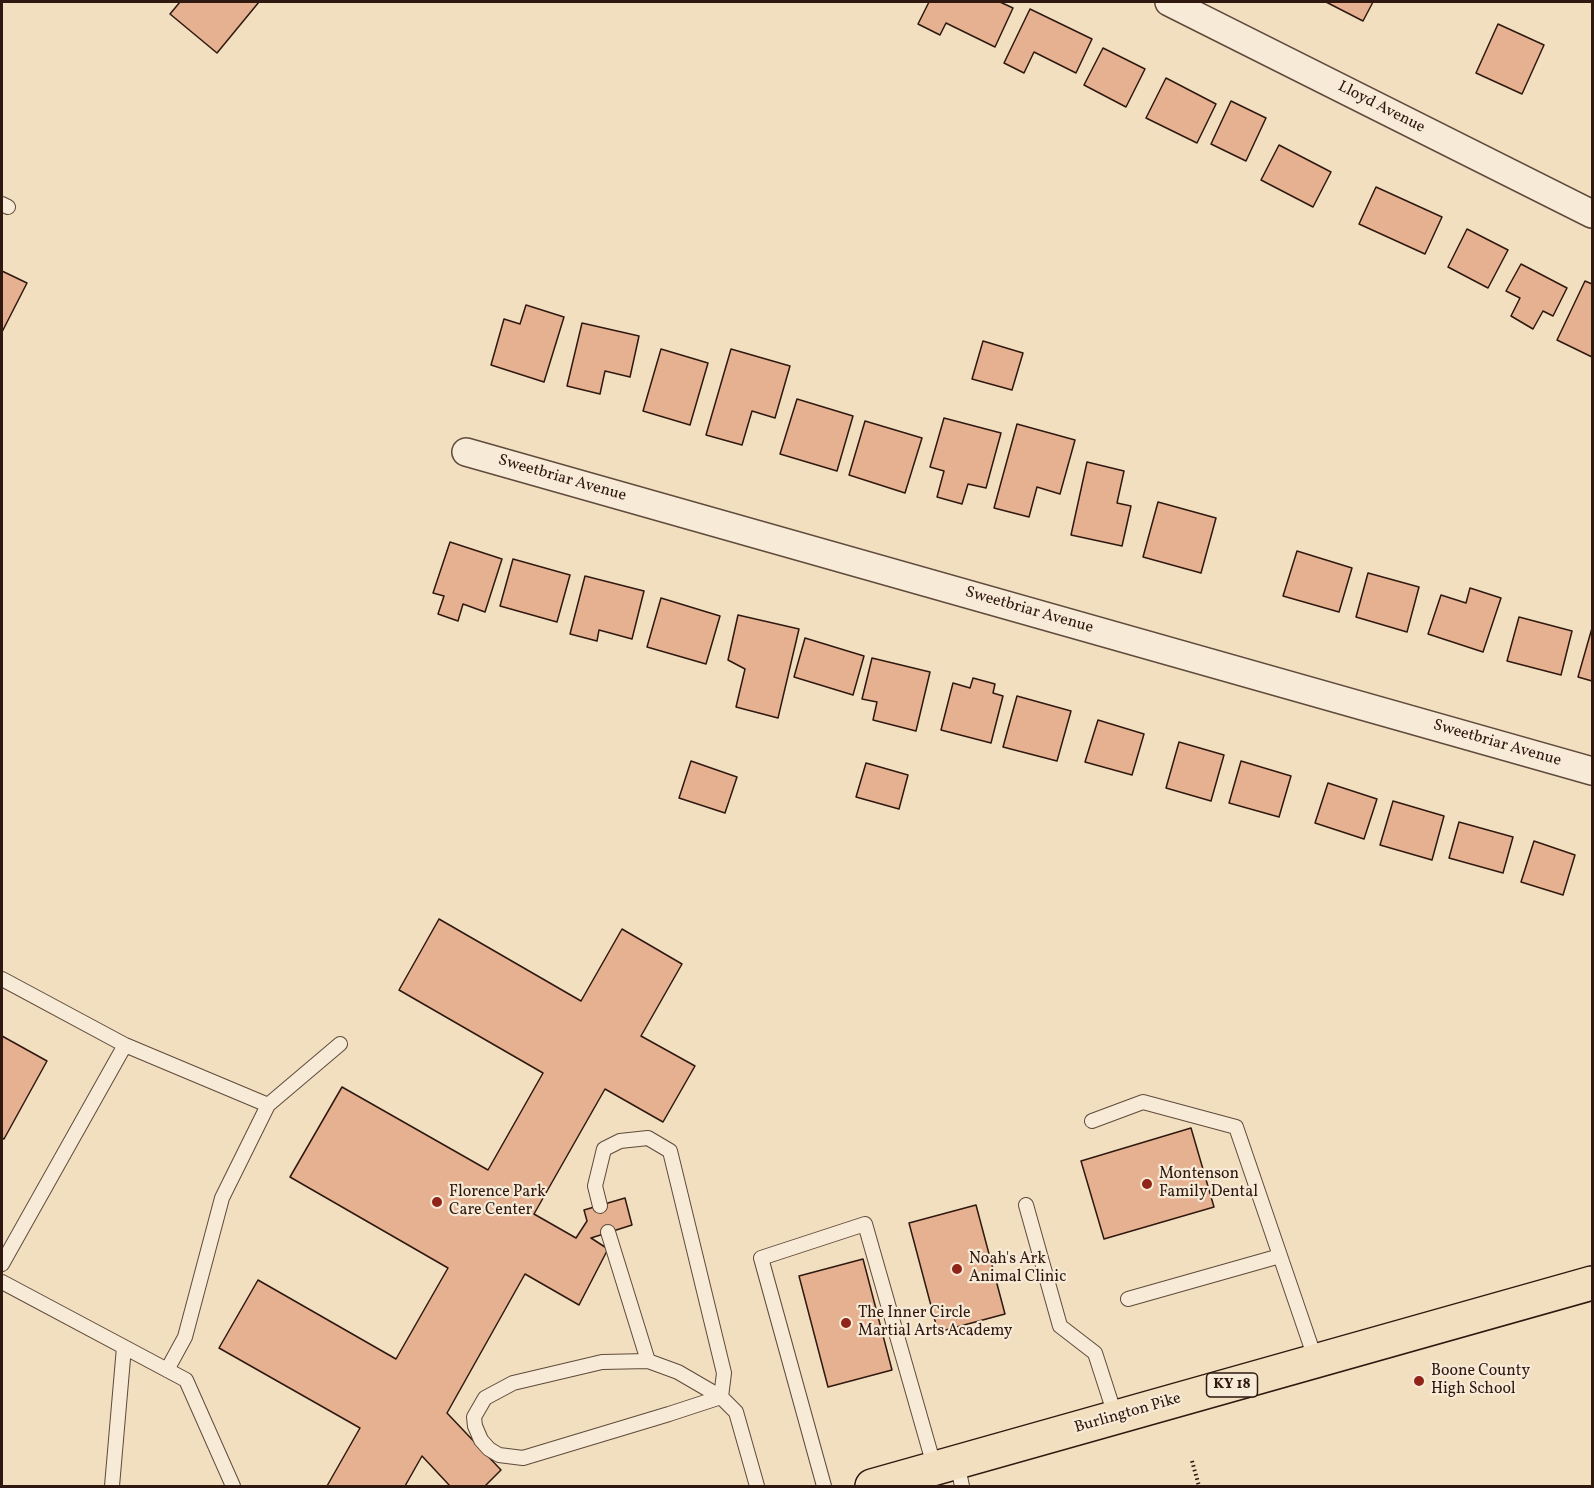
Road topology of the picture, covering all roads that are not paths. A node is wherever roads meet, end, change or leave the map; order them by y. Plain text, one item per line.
1 (1169, 2) edge
2 (1593, 214) edge
3 (466, 452) dead end
4 (1593, 771) edge
5 (2, 979) edge
6 (340, 1044) dead end
7 (125, 1045) junction
8 (268, 1105) junction
9 (1092, 1121) dead end
10 (1026, 1205) dead end
11 (600, 1206) dead end
12 (608, 1232) dead end
13 (1280, 1256) junction
14 (2, 1264) edge
15 (2, 1282) edge
16 (1593, 1284) edge
17 (1128, 1299) dead end
18 (124, 1347) junction
19 (648, 1361) junction
20 (1316, 1361) junction
21 (166, 1370) junction
22 (721, 1397) junction
23 (1116, 1418) junction
24 (951, 1473) edge
25 (112, 1486) edge
26 (233, 1486) edge
27 (757, 1486) edge
28 (824, 1486) edge
29 (872, 1486) edge

1 - 2 street, Lloyd Avenue
3 - 4 street, Sweetbriar Avenue
5 - 7 lane
6 - 8 lane
7 - 8 lane
7 - 14 lane
8 - 21 lane
9 - 13 lane
10 - 23 lane
11 - 22 lane
12 - 19 lane
13 - 17 lane
13 - 20 lane
15 - 18 lane
16 - 20 main road, Burlington Pike / KY 18
18 - 21 lane
18 - 25 lane
19 - 22 lane
19 - 22 lane
20 - 23 main road, Burlington Pike / KY 18
21 - 26 lane
22 - 27 lane
23 - 24 main road, Burlington Pike / KY 18
24 - 28 lane
24 - 29 main road, Burlington Pike / KY 18

